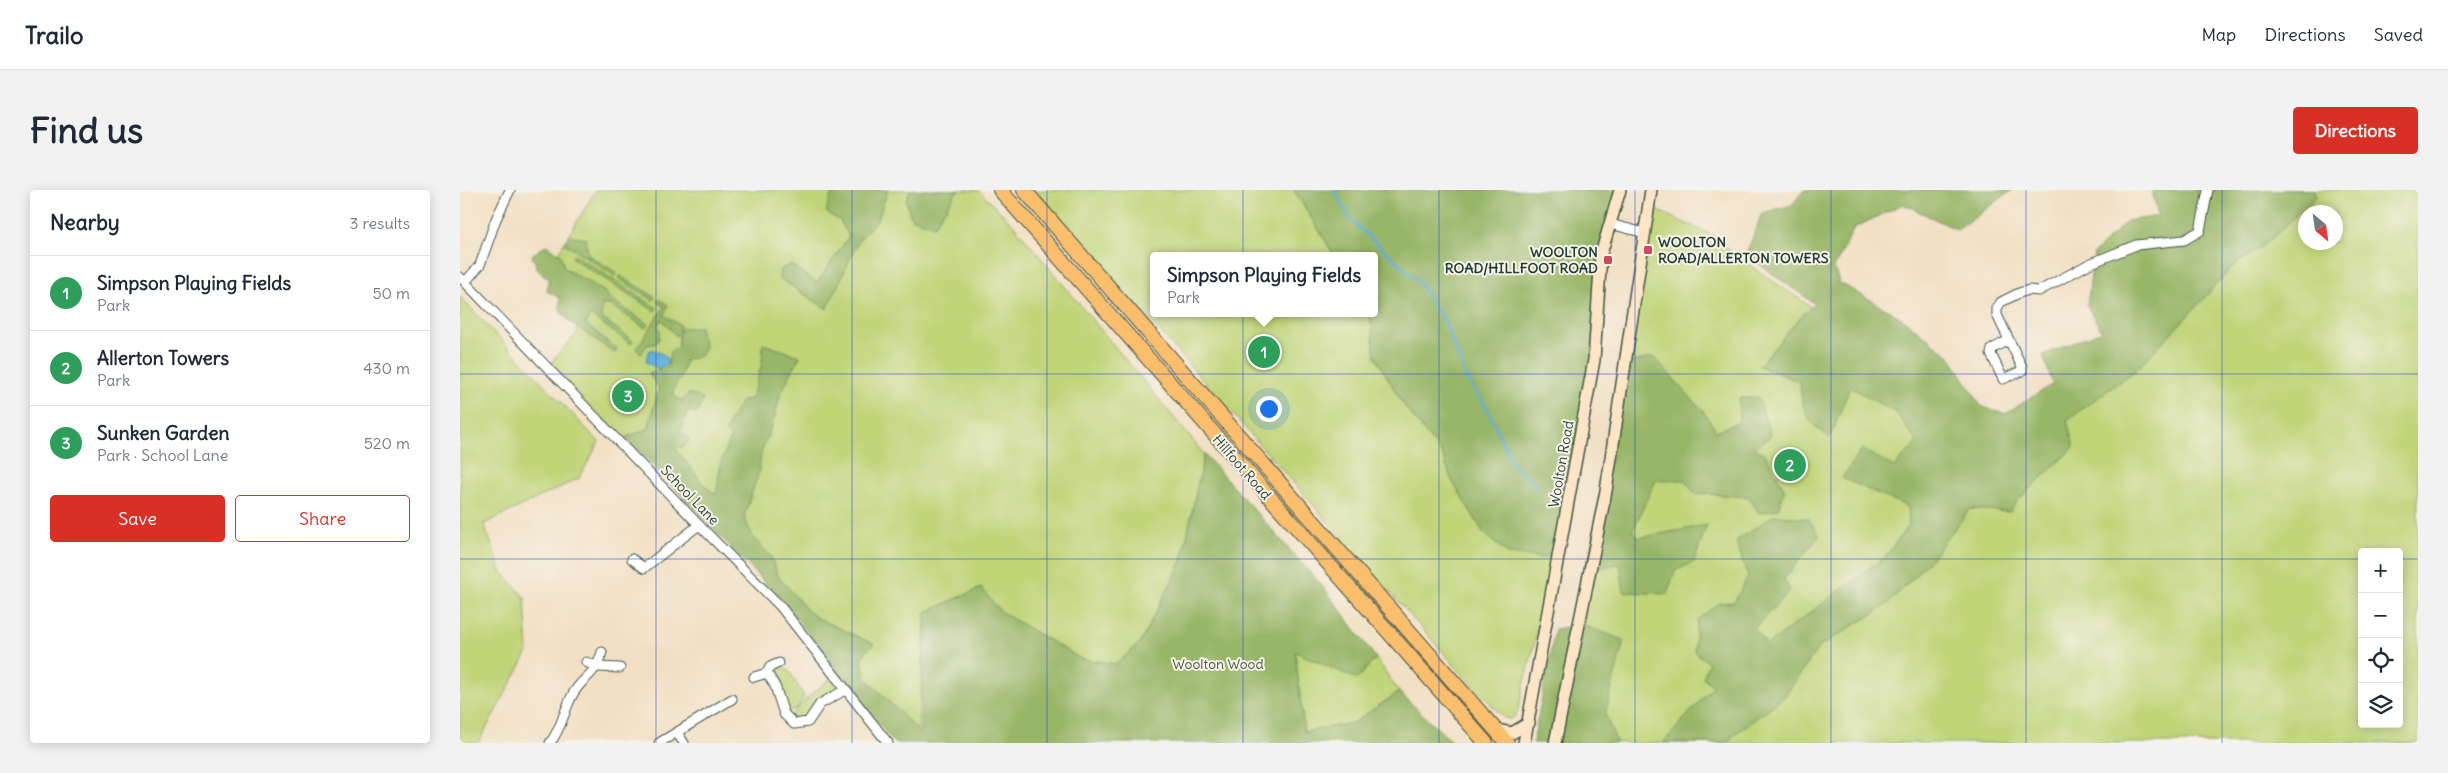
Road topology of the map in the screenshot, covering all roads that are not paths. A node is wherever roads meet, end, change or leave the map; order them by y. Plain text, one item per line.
1 (510, 190) edge
2 (1000, 190) edge
3 (1024, 190) edge
4 (1620, 190) edge
5 (1651, 190) edge
6 (2208, 190) edge
7 (1610, 224) junction
8 (1645, 233) junction
9 (463, 279) edge
10 (2009, 340) dead end
11 (699, 525) junction
12 (632, 559) dead end
13 (602, 652) dead end
14 (586, 662) dead end
15 (779, 663) dead end
16 (598, 667) junction
17 (620, 668) dead end
18 (767, 673) junction
19 (754, 677) dead end
20 (845, 690) junction
21 (732, 699) dead end
22 (1528, 723) junction
23 (1496, 730) junction
24 (677, 733) junction
25 (550, 743) edge
26 (660, 743) edge
27 (684, 743) edge
28 (888, 743) edge
29 (1486, 743) edge
30 (1507, 743) edge
31 (1524, 743) edge
32 (1555, 743) edge

1 - 9 street
2 - 29 highway, Hillfoot Road
3 - 23 highway, Hillfoot Road
4 - 7 main road, Woolton Road
5 - 8 main road
6 - 10 street
7 - 8 street
7 - 22 main road, Woolton Road
8 - 32 main road
9 - 11 street, School Lane
11 - 12 street
11 - 20 street, School Lane
13 - 16 street
14 - 16 street
15 - 18 street
16 - 17 street
16 - 25 street
18 - 19 street
18 - 20 street
20 - 28 street, School Lane
21 - 24 street
22 - 23 main road
22 - 31 main road, Woolton Road
23 - 30 highway, Hillfoot Road
24 - 26 street
24 - 27 street

